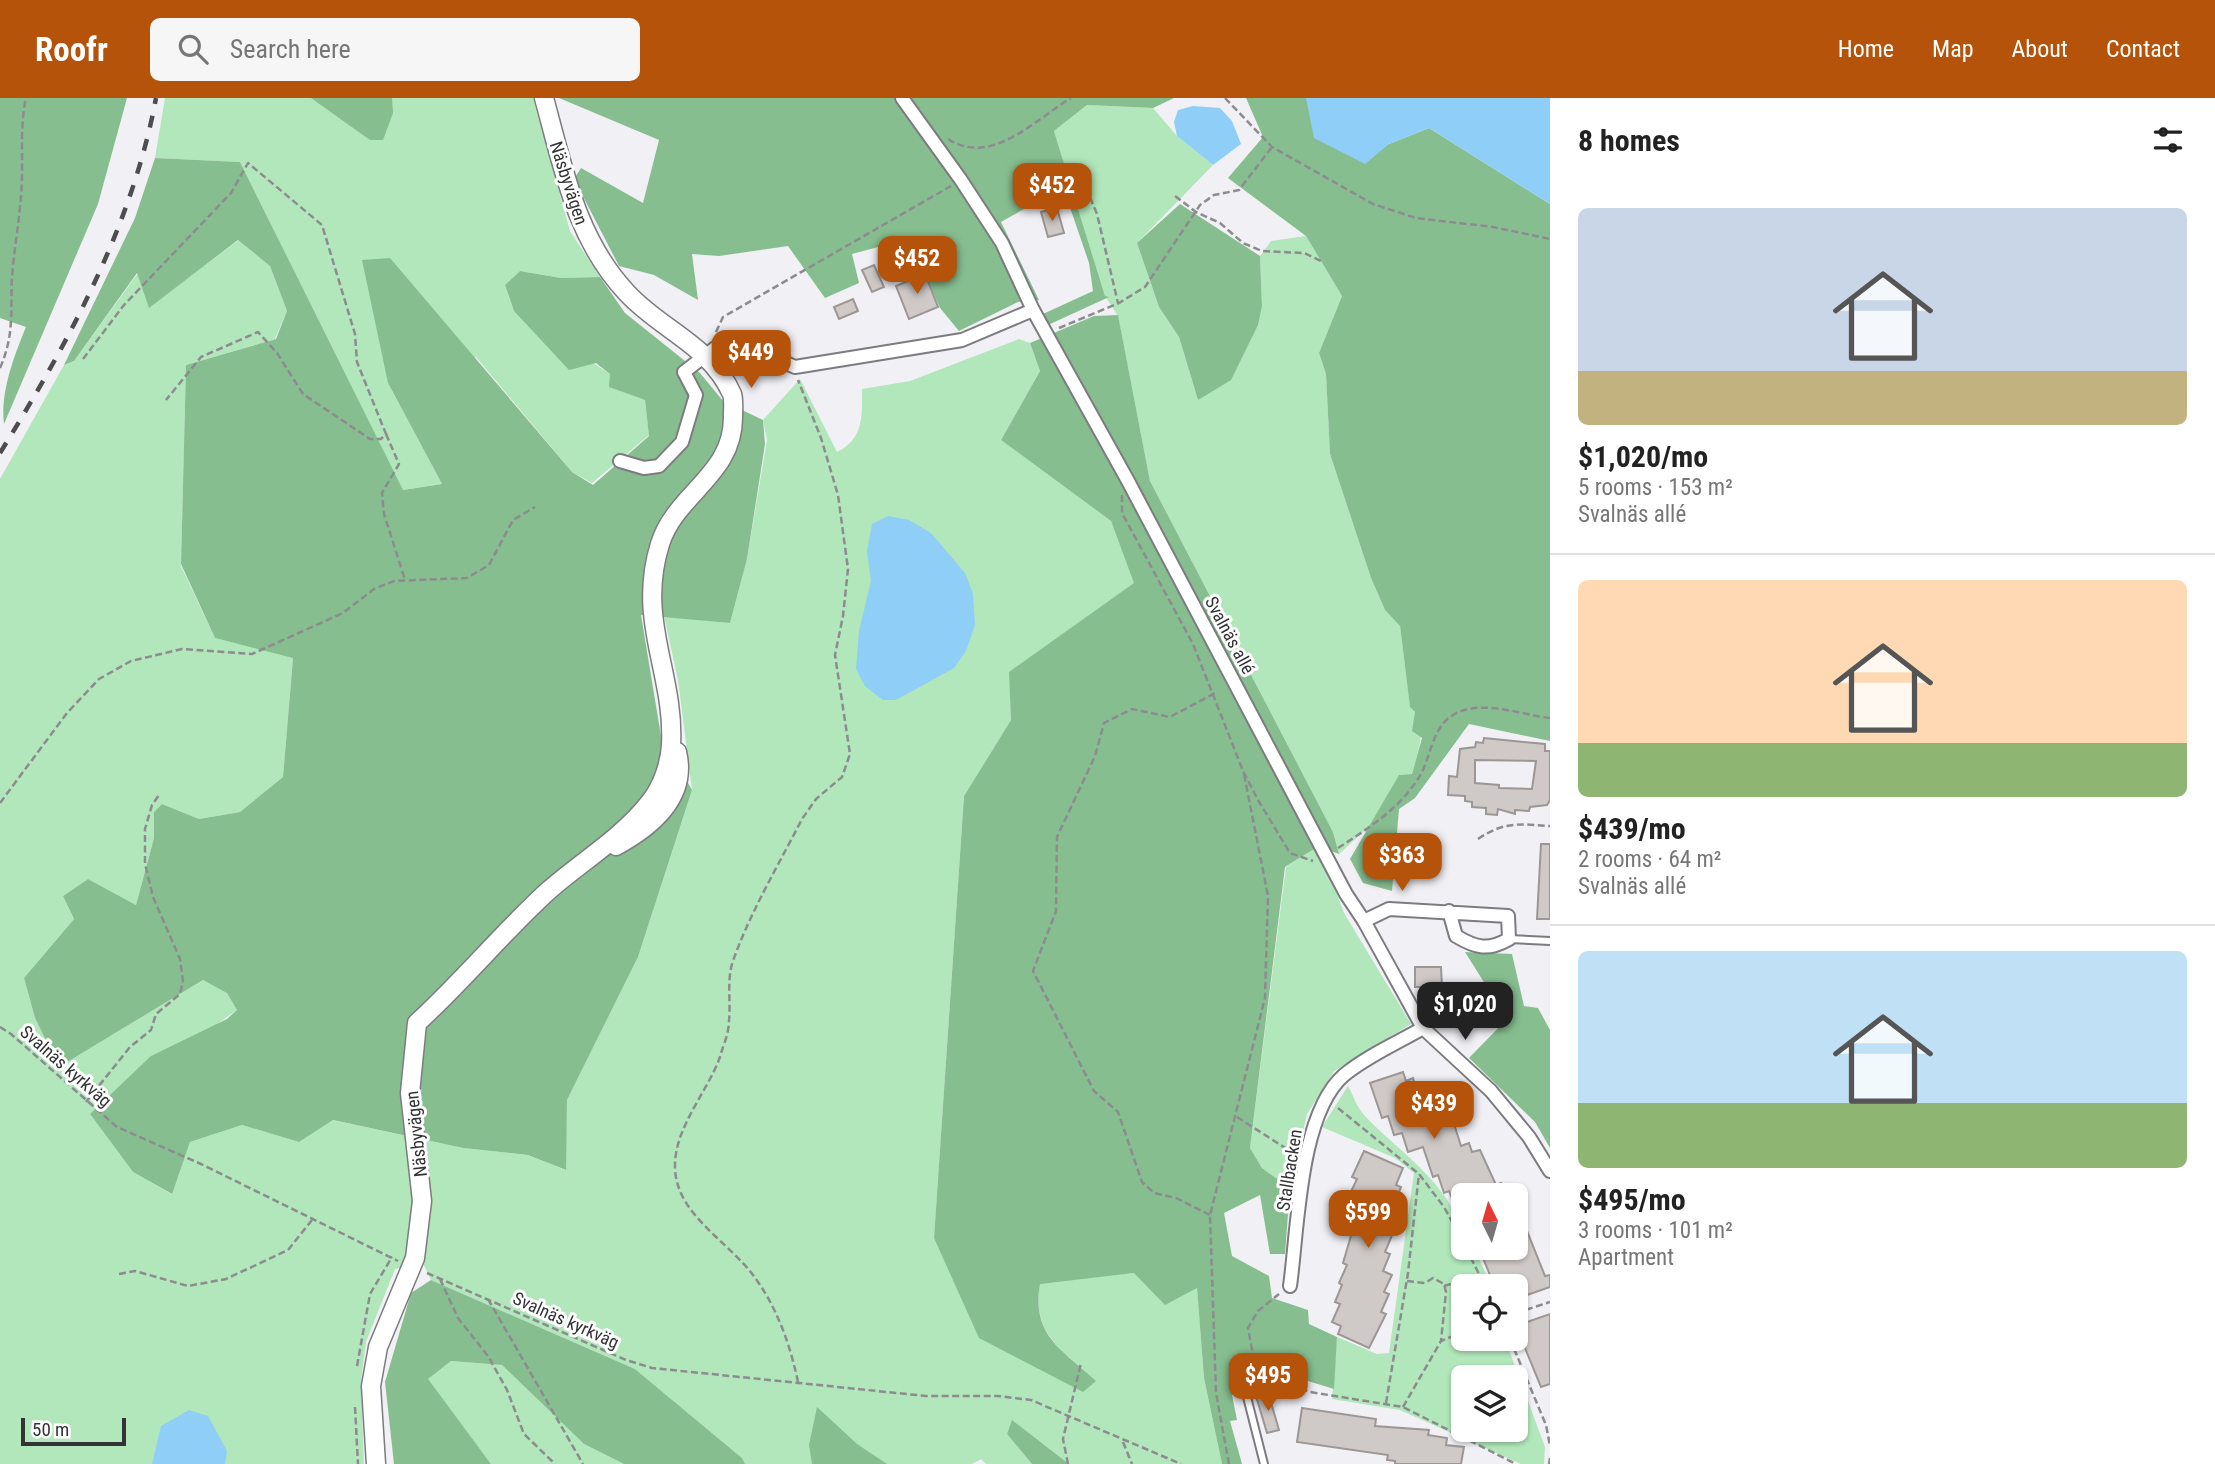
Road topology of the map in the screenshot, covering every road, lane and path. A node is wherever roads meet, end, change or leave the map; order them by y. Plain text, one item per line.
1 (26, 98) edge
2 (544, 98) edge
3 (902, 98) edge
4 (1071, 98) edge
5 (1225, 98) edge
6 (920, 120) junction
7 (1272, 147) junction
8 (961, 180) junction
9 (1086, 188) dead end
10 (1175, 196) dead end
11 (1196, 212) junction
12 (1550, 239) edge
13 (1321, 261) dead end
14 (1119, 303) junction
15 (1032, 310) junction
16 (1047, 333) junction
17 (705, 354) junction
18 (83, 359) dead end
19 (794, 367) junction
20 (0, 368) edge
21 (166, 400) dead end
22 (386, 434) junction
23 (620, 461) dead end
24 (1128, 481) junction
25 (535, 507) dead end
26 (405, 580) junction
27 (1214, 693) junction
28 (1550, 718) edge
29 (1243, 771) junction
30 (159, 795) dead end
31 (0, 803) edge
32 (1550, 826) edge
33 (1478, 839) dead end
34 (1327, 855) junction
35 (1449, 911) junction
36 (1364, 921) junction
37 (1509, 939) junction
38 (1550, 941) edge
39 (0, 1027) edge
40 (1423, 1028) junction
41 (1326, 1099) junction
42 (86, 1102) junction
43 (1237, 1116) junction
44 (1306, 1162) junction
45 (1550, 1171) edge
46 (1419, 1174) junction
47 (1210, 1215) junction
48 (313, 1219) junction
49 (1451, 1220) edge
50 (411, 1267) junction
51 (119, 1274) dead end
52 (439, 1277) junction
53 (1407, 1281) junction
54 (1451, 1284) edge
55 (1290, 1286) joint
56 (1444, 1286) junction
57 (488, 1299) junction
58 (1550, 1302) edge
59 (1528, 1309) edge
60 (1451, 1336) edge
61 (1441, 1340) junction
62 (1515, 1351) edge
63 (1081, 1363) dead end
64 (1256, 1371) junction
65 (798, 1384) junction
66 (1246, 1393) joint
67 (1386, 1403) junction
68 (1403, 1407) junction
69 (1069, 1414) junction
70 (1123, 1441) junction
71 (1550, 1446) edge
72 (1550, 1458) edge
73 (376, 1464) edge
74 (555, 1464) edge
75 (583, 1464) edge
76 (1068, 1464) edge
77 (1132, 1464) edge
78 (1181, 1464) edge
79 (1229, 1464) edge
80 (1264, 1464) edge
81 (1516, 1464) edge
82 (1549, 1464) edge

1 - 20 path
2 - 17 street, Näsbyvägen
3 - 6 street, Svalnäs allé
4 - 6 path
5 - 7 path
6 - 8 street, Svalnäs allé
7 - 11 path
7 - 12 path
8 - 15 street, Svalnäs allé
8 - 17 path
9 - 14 path
10 - 11 path
11 - 13 path
11 - 14 path
14 - 16 path
15 - 16 street, Svalnäs allé
15 - 19 street
16 - 24 street, Svalnäs allé
17 - 19 street
17 - 23 street
17 - 50 street, Näsbyvägen
18 - 22 path
19 - 65 path
21 - 22 path
22 - 26 path
24 - 27 path
24 - 34 street, Svalnäs allé
25 - 26 path
26 - 31 path
27 - 29 path
27 - 47 path
28 - 34 path
29 - 34 path
29 - 43 path
30 - 42 path
32 - 33 path
34 - 36 street, Svalnäs allé
35 - 36 street
35 - 37 street
35 - 37 street
36 - 40 street, Svalnäs allé
37 - 38 lane
39 - 42 path, Svalnäs kyrkväg
40 - 41 street, Stallbacken
40 - 45 street, Svalnäs allé
41 - 44 street, Stallbacken
41 - 46 path
42 - 48 path, Svalnäs kyrkväg
43 - 44 path
43 - 47 path
44 - 55 street, Stallbacken
46 - 49 path
46 - 53 path
47 - 79 path
48 - 50 path, Svalnäs kyrkväg
48 - 51 path
50 - 52 path, Svalnäs kyrkväg
50 - 73 street, Näsbyvägen
52 - 57 path, Svalnäs kyrkväg
52 - 74 path
53 - 56 path
53 - 67 path
54 - 56 path
55 - 64 path
56 - 61 path
57 - 65 path, Svalnäs kyrkväg
57 - 75 path
58 - 59 path
60 - 61 path
61 - 68 path
62 - 71 path
63 - 69 path
64 - 66 path
64 - 67 path
65 - 69 path, Svalnäs kyrkväg
66 - 80 lane
67 - 68 path
68 - 81 path
69 - 70 path, Svalnäs kyrkväg
69 - 76 path
70 - 77 path
70 - 78 path, Svalnäs kyrkväg
72 - 82 path

